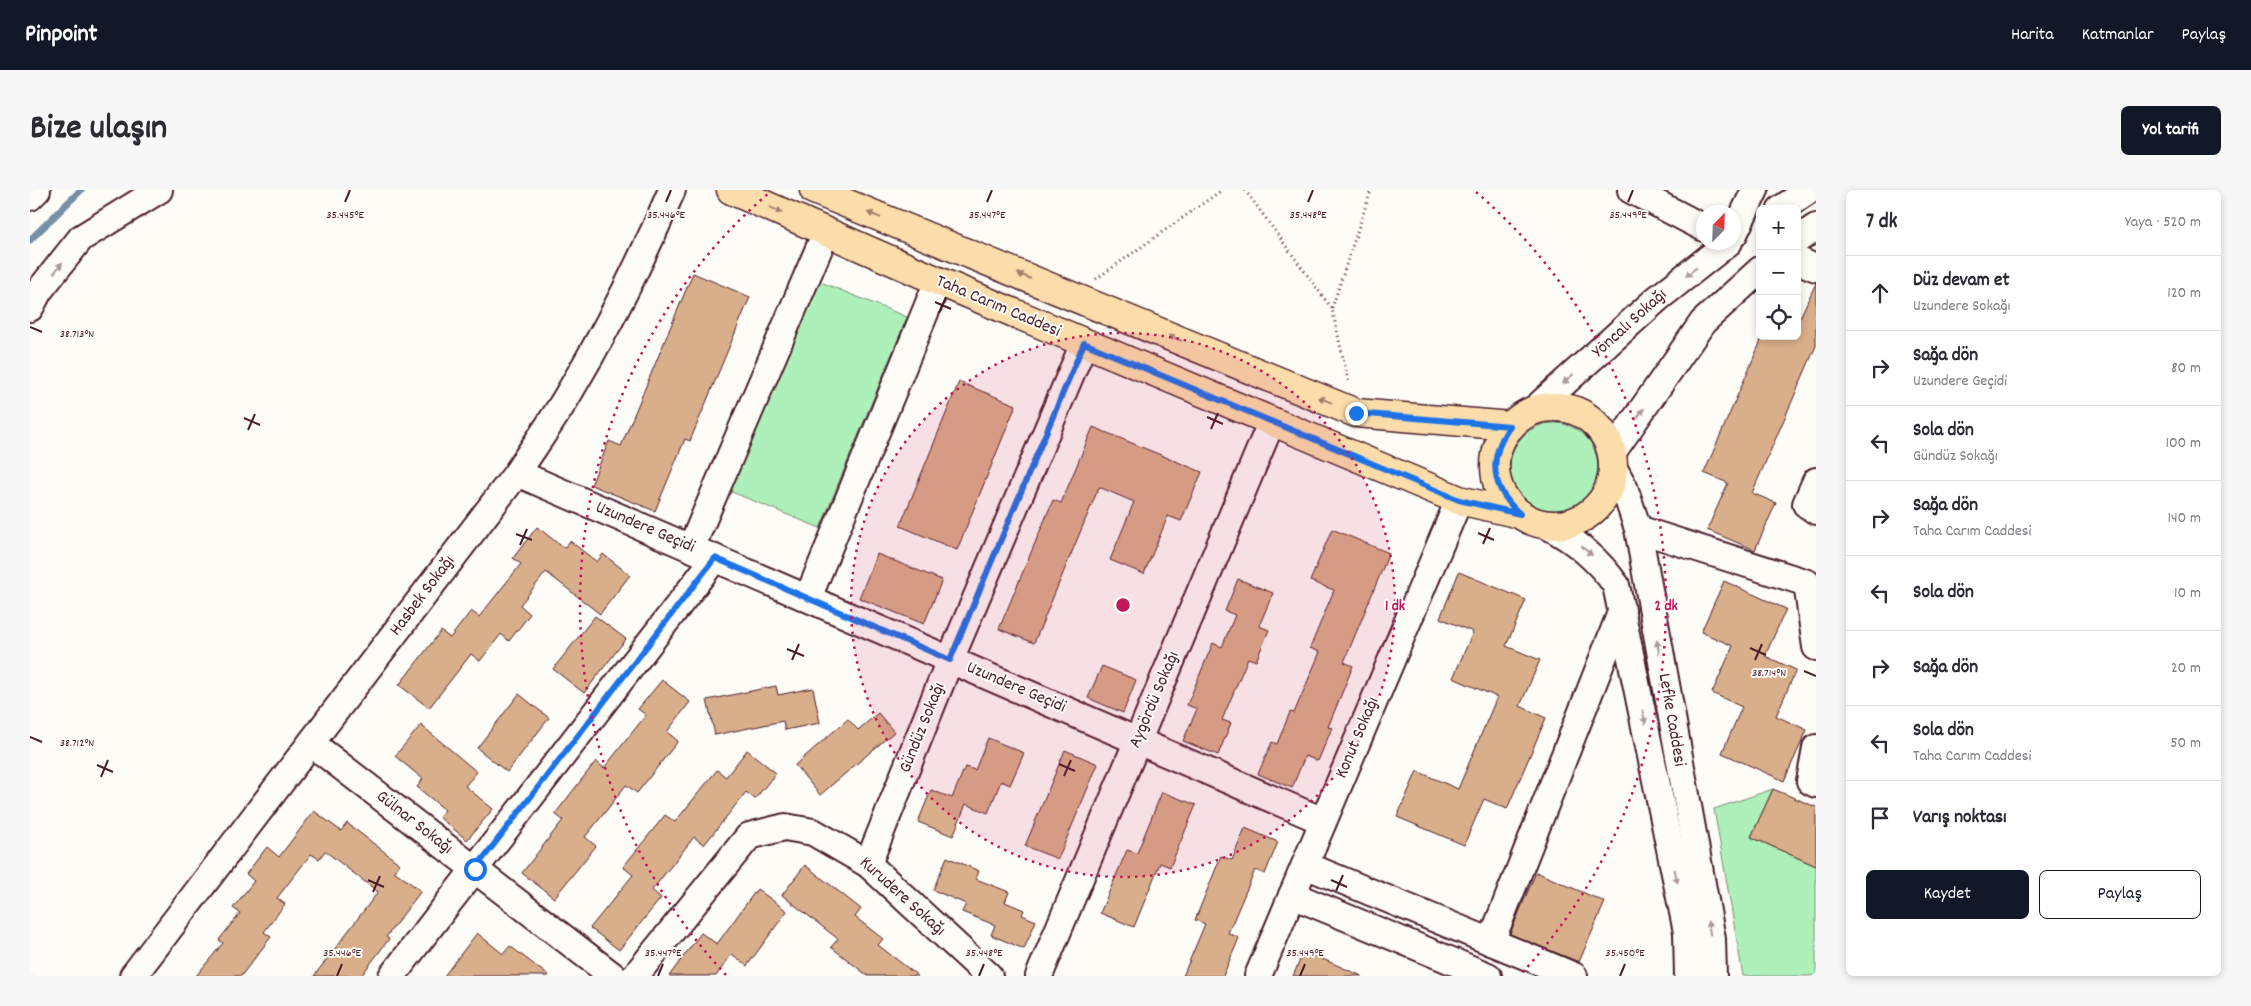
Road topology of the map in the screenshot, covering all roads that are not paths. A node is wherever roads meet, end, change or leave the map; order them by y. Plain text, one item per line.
1 (37, 190) edge
2 (159, 190) edge
3 (672, 190) edge
4 (731, 190) edge
5 (814, 190) edge
6 (1631, 190) edge
7 (1755, 190) edge
8 (1809, 190) edge
9 (30, 196) edge
10 (1786, 205) edge
11 (1741, 219) edge
12 (1696, 224) edge
13 (1756, 225) edge
14 (1816, 228) edge
15 (826, 232) junction
16 (1741, 234) edge
17 (1801, 237) edge
18 (1719, 250) edge
19 (1801, 262) edge
20 (1816, 268) edge
21 (1756, 274) edge
22 (938, 281) junction
23 (30, 308) edge
24 (1084, 343) junction
25 (1534, 410) junction
26 (1271, 423) junction
27 (1510, 426) junction
28 (1613, 460) junction
29 (517, 473) junction
30 (1816, 480) edge
31 (1459, 500) junction
32 (1816, 511) edge
33 (1520, 514) junction
34 (1546, 525) junction
35 (1638, 529) junction
36 (691, 548) junction
37 (715, 558) junction
38 (1812, 581) edge
39 (808, 598) junction
40 (1622, 610) junction
41 (1816, 647) edge
42 (950, 660) junction
43 (1138, 741) junction
44 (311, 743) junction
45 (1816, 748) edge
46 (1816, 784) edge
47 (1323, 821) junction
48 (868, 864) junction
49 (1305, 865) junction
50 (475, 869) junction
51 (1292, 895) junction
52 (1491, 942) junction
53 (133, 976) edge
54 (392, 976) edge
55 (613, 976) edge
56 (635, 976) edge
57 (989, 976) edge
58 (1039, 976) edge
59 (1258, 976) edge
60 (1488, 976) edge
61 (1574, 976) edge
62 (1688, 976) edge
63 (1713, 976) edge

1 - 9 street
23 -> 2 street
3 - 29 street, Hasbek Sokağı
4 -> 15 main road, Taha Carım Caddesi
27 -> 5 main road
6 - 12 street
7 - 11 street
8 - 10 street
13 - 16 street
14 - 17 street
15 - 22 main road, Taha Carım Caddesi
15 - 36 street
18 -> 25 street, Yoncalı Sokağı
19 - 20 street
28 -> 21 street
22 - 24 main road, Taha Carım Caddesi
22 - 39 street
24 - 26 main road, Taha Carım Caddesi
24 - 42 street, Gündüz Sokağı
25 - 27 main road
25 - 28 main road
26 - 31 main road, Taha Carım Caddesi
26 - 43 street, Aygördü Sokağı
27 - 33 main road
28 - 34 main road
28 - 35 street, Lefke Caddesi
29 - 36 street, Uzundere Geçidi
29 - 44 street, Hasbek Sokağı
30 - 32 street
31 - 33 main road, Taha Carım Caddesi
31 - 47 street, Konut Sokağı
33 - 34 main road
34 -> 40 street, Lefke Caddesi
35 - 38 street
63 -> 35 street, Lefke Caddesi
36 - 37 street, Uzundere Geçidi
37 - 39 street, Uzundere Geçidi
37 - 50 street
38 - 41 street
39 - 42 street, Uzundere Geçidi
40 - 52 street
40 -> 62 street, Lefke Caddesi
42 - 43 street, Uzundere Geçidi
42 - 48 street, Gündüz Sokağı
43 - 47 street, Uzundere Geçidi
43 - 58 street, Aygördü Sokağı
44 - 50 street, Gülnar Sokağı
44 - 53 street, Hasbek Sokağı
45 - 46 street
47 - 49 street, Konut Sokağı
48 - 56 street, Kurudere Sokağı
48 - 57 street, Kurudere Sokağı
49 - 51 street, Konut Sokağı
49 - 52 street
50 - 54 street
50 - 55 street, Gülnar Sokağı
51 - 59 street, Konut Sokağı
51 - 60 street
52 - 61 street

